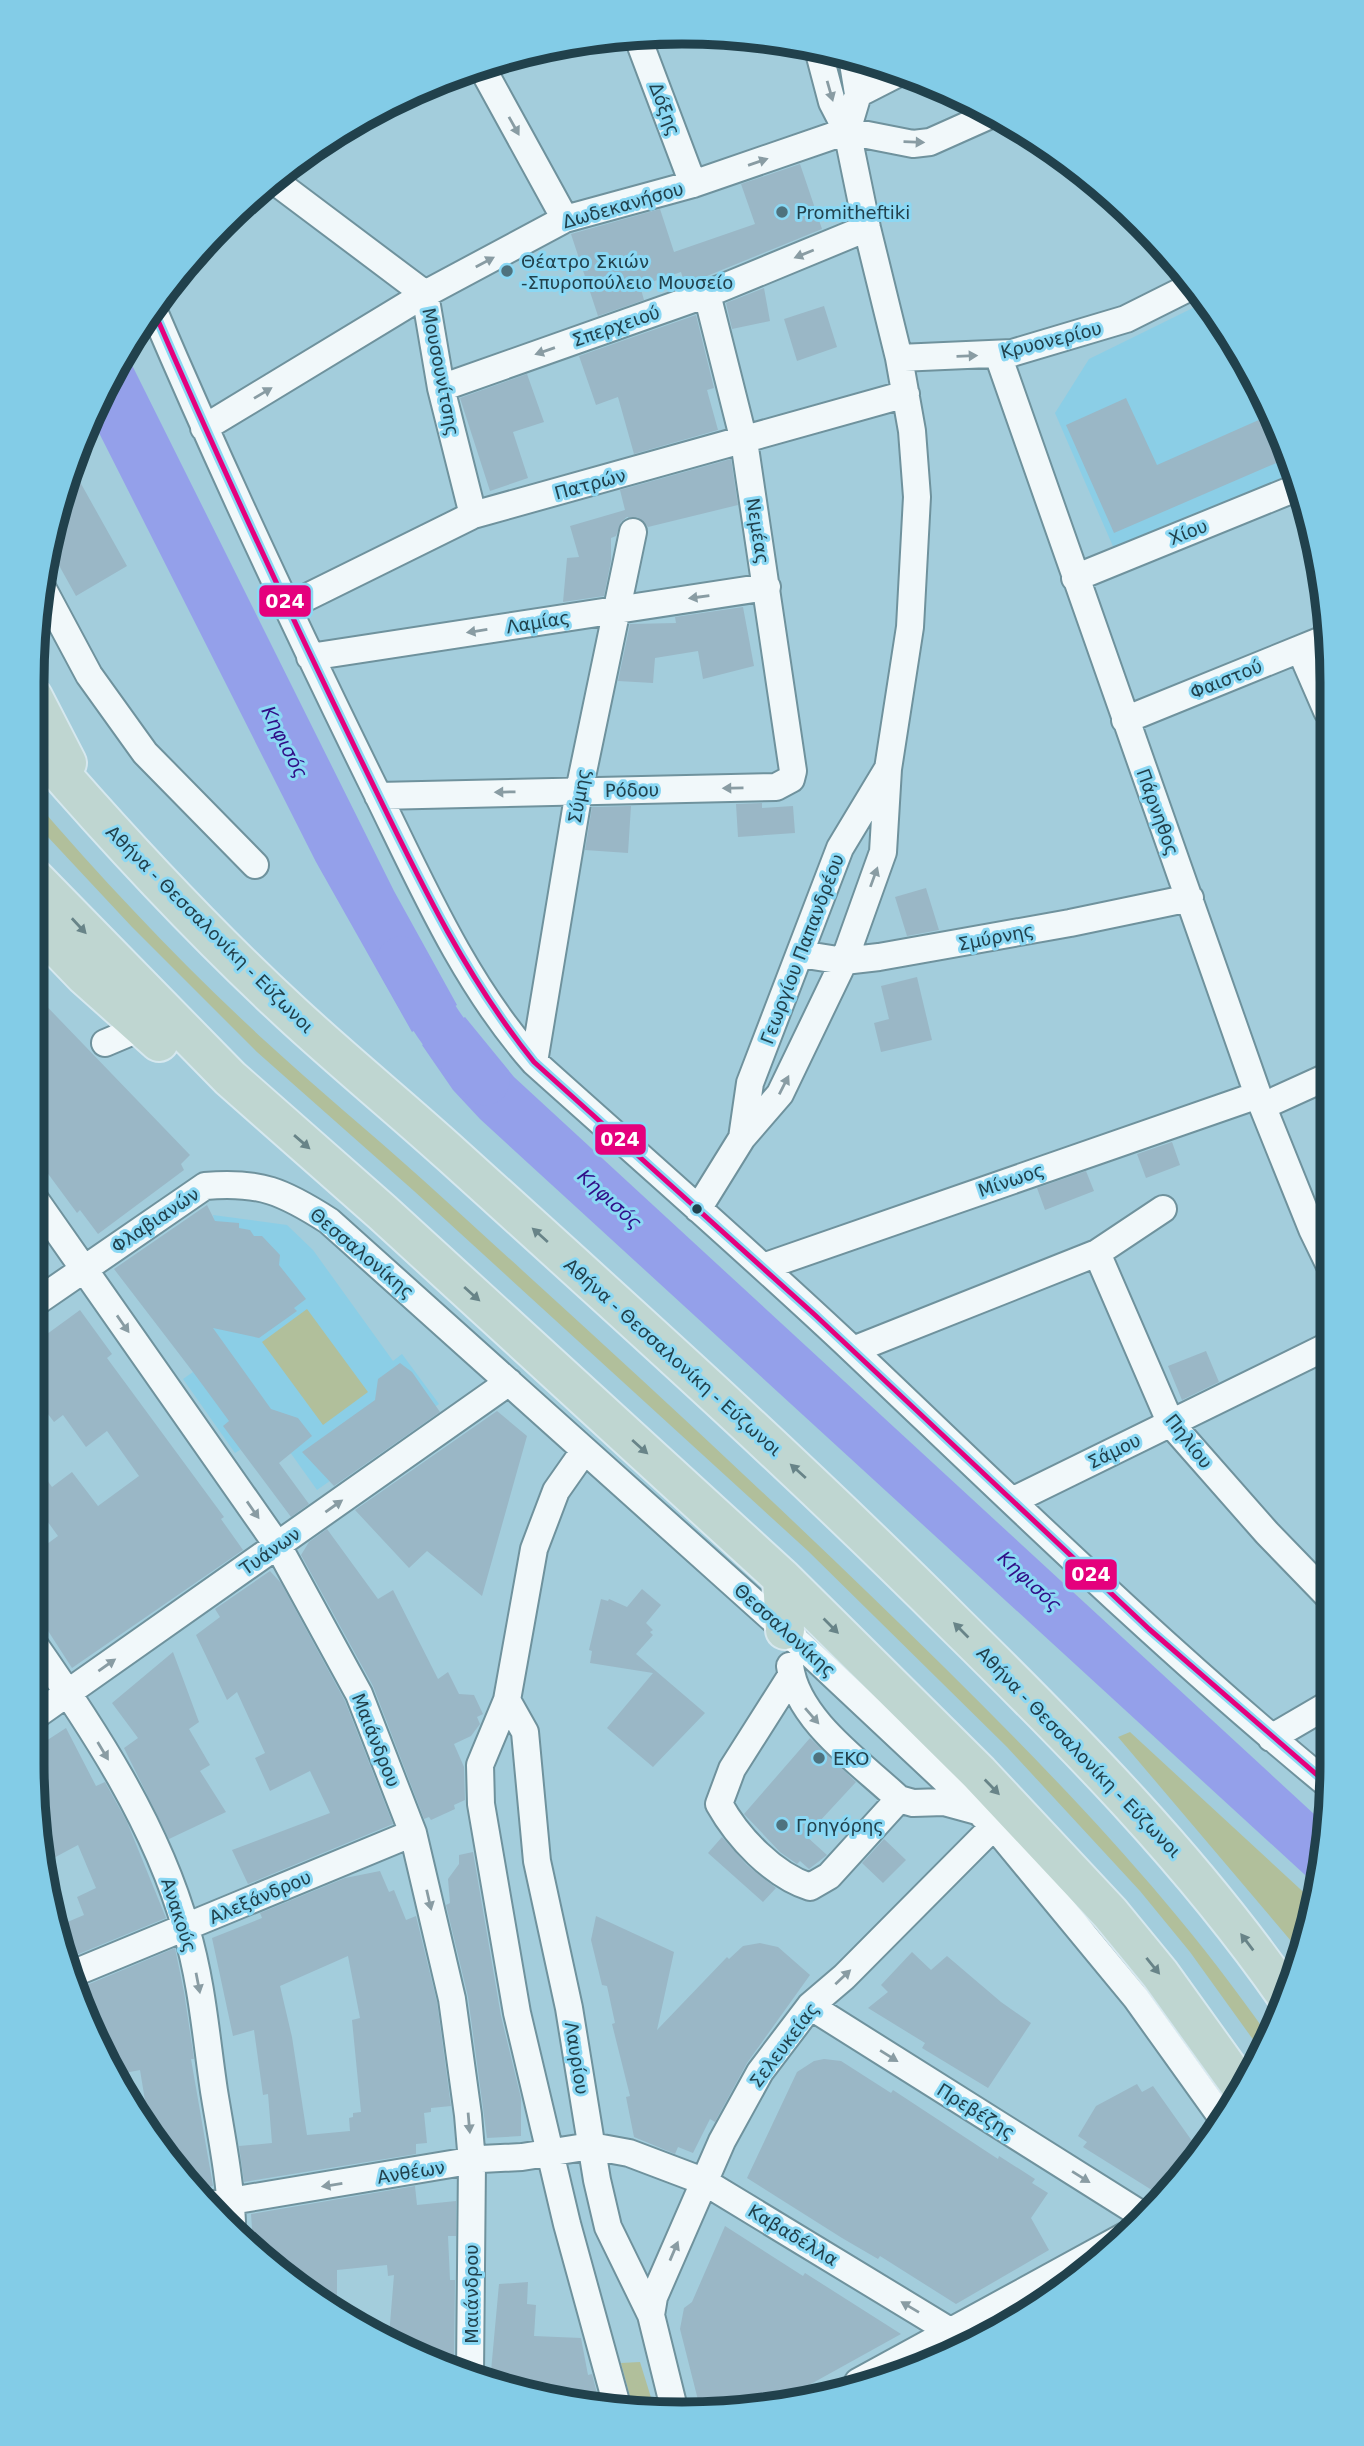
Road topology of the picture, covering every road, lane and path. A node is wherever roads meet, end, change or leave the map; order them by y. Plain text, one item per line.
1 (641, 45) edge
2 (821, 59) edge
3 (854, 67) edge
4 (486, 75) edge
5 (888, 78) edge
6 (858, 94) junction
7 (982, 119) edge
8 (847, 131) junction
9 (693, 184) junction
10 (281, 186) edge
11 (565, 219) junction
12 (867, 228) junction
13 (1185, 289) edge
14 (425, 294) junction
15 (707, 294) junction
16 (157, 319) edge
17 (998, 355) junction
18 (899, 358) junction
19 (440, 388) junction
20 (906, 394) junction
21 (204, 428) junction
22 (744, 441) junction
23 (1290, 490) edge
24 (472, 514) junction
25 (634, 532) dead end
26 (1075, 578) junction
27 (767, 587) junction
28 (49, 600) edge
29 (287, 607) junction
30 (617, 609) junction
31 (1319, 641) edge
32 (1300, 649) junction
33 (310, 657) junction
34 (1320, 694) edge
35 (44, 718) edge
36 (1125, 720) junction
37 (44, 755) edge
38 (888, 769) junction
39 (793, 771) joint
40 (579, 790) junction
41 (378, 796) junction
42 (90, 808) junction
43 (255, 865) dead end
44 (44, 888) edge
45 (1190, 898) junction
46 (44, 932) edge
47 (800, 954) junction
48 (844, 961) junction
49 (143, 1027) junction
50 (104, 1044) dead end
51 (534, 1062) junction
52 (1320, 1079) edge
53 (251, 1097) junction
54 (1260, 1100) junction
55 (742, 1138) junction
56 (291, 1197) joint
57 (698, 1209) junction
58 (1163, 1209) dead end
59 (44, 1212) edge
60 (1320, 1245) edge
61 (1097, 1253) junction
62 (763, 1267) junction
63 (83, 1268) junction
64 (44, 1296) edge
65 (853, 1350) junction
66 (1320, 1350) edge
67 (509, 1382) junction
68 (1171, 1424) junction
69 (584, 1451) junction
70 (1012, 1501) junction
71 (278, 1546) junction
72 (782, 1578) junction
73 (1320, 1588) edge
74 (785, 1630) junction
75 (44, 1658) edge
76 (791, 1676) junction
77 (68, 1693) junction
78 (507, 1700) junction
79 (1320, 1709) edge
80 (44, 1710) edge
81 (1271, 1738) junction
82 (1320, 1778) edge
83 (899, 1798) junction
84 (986, 1819) junction
85 (413, 1833) junction
86 (1110, 1913) junction
87 (186, 1928) junction
88 (79, 1971) edge
89 (1279, 1987) edge
90 (810, 2006) junction
91 (1236, 2080) edge
92 (1217, 2112) edge
93 (600, 2147) junction
94 (549, 2151) junction
95 (472, 2162) junction
96 (704, 2181) junction
97 (225, 2209) edge
98 (1136, 2211) edge
99 (1078, 2264) edge
100 (651, 2315) junction
101 (959, 2336) edge
102 (895, 2365) edge
103 (470, 2366) edge
104 (615, 2399) edge
105 (672, 2402) edge

1 - 9 street, Δόξης
2 -> 8 street, Γεωργίου Παπανδρέου
3 - 6 street, Γεωργίου Παπανδρέου
4 -> 11 street
5 - 6 street
6 - 8 street, Γεωργίου Παπανδρέου
8 -> 7 street
9 -> 8 street, Δωδεκανήσου
8 - 12 street, Γεωργίου Παπανδρέου
9 - 11 street, Δωδεκανήσου
10 - 14 street, Μουσουνίτσης
14 -> 11 street, Δωδεκανήσου
12 -> 15 street, Σπερχειού
12 - 18 street, Γεωργίου Παπανδρέου
13 - 17 street, Κρυονερίου
14 - 19 street, Μουσουνίτσης
21 -> 14 street, Δωδεκανήσου
15 -> 19 street, Σπερχειού
15 - 22 street, Νεμέας
16 - 21 street
18 -> 17 street, Κρυονερίου
17 - 26 street, Πάρνηθος
18 - 20 street, Γεωργίου Παπανδρέου
19 - 24 street, Μουσουνίτσης
20 - 22 street, Πατρών
20 - 38 street, Γεωργίου Παπανδρέου
21 - 29 street
22 - 24 street, Πατρών
22 - 27 street, Νεμέας
23 - 26 street, Χίου
24 - 29 street, Πατρών
25 - 30 street, Σύμης
26 - 36 street, Πάρνηθος
27 -> 30 street, Λαμίας
27 - 39 street, Νεμέας
28 - 43 street
29 - 33 street
30 -> 33 street, Λαμίας
30 - 40 street, Σύμης
31 - 32 street, Φαιστού
32 - 34 street
32 - 36 street, Φαιστού
33 - 41 street
35 - 42 highway
36 - 45 street, Πάρνηθος
37 - 42 highway, Αθήνα - Θεσσαλονίκη - Εύζωνοι
38 - 47 street, Γεωργίου Παπανδρέου
48 -> 38 street, Γεωργίου Παπανδρέου
39 -> 40 street, Ρόδου
40 -> 41 street, Ρόδου
40 - 51 street, Σύμης
41 - 51 street
89 -> 42 highway, Αθήνα - Θεσσαλονίκη - Εύζωνοι
44 -> 53 highway
45 - 48 street, Σμύρνης
45 - 54 street, Πάρνηθος
46 - 49 highway
47 - 48 street, Σμύρνης
47 - 55 street, Γεωργίου Παπανδρέου
55 -> 48 street, Γεωργίου Παπανδρέου
49 - 50 street
49 - 53 highway
51 - 57 street
52 - 54 street, Μίνωος
53 -> 72 highway
54 - 60 street, Πάρνηθος
54 - 62 street, Μίνωος
55 - 57 street, Γεωργίου Παπανδρέου
56 - 63 street, Φλαβιανών
56 - 67 street, Θεσσαλονίκης
57 - 62 street
58 - 61 street
59 - 63 street, Μαιάνδρου
61 - 65 street
61 - 68 street, Πηλίου
62 - 65 street
63 - 64 street, Φλαβιανών
63 -> 71 street, Μαιάνδρου
65 - 70 street
66 - 68 street, Σάμου
67 - 69 street, Θεσσαλονίκης
71 -> 67 street, Τυάνων
68 - 70 street, Σάμου
68 - 73 street, Πηλίου
69 - 74 street, Θεσσαλονίκης
69 - 78 street
70 - 81 street
77 -> 71 street, Τυάνων
71 - 85 street, Μαιάνδρου
72 - 74 highway
72 -> 86 highway
74 - 76 street
74 - 84 street, Θεσσαλονίκης
75 - 77 street, Ανακούς
76 -> 83 street
76 - 83 street
77 - 80 street, Τυάνων
77 -> 87 street, Ανακούς
78 - 93 street, Λαυρίου
78 - 94 street
79 - 81 street
81 - 82 street
83 - 84 street
84 - 86 highway
90 -> 84 street, Σελευκείας
84 - 92 street, Θεσσαλονίκης
85 - 87 street, Αλεξάνδρου
85 -> 95 street, Μαιάνδρου
86 -> 91 highway
87 - 88 street, Αλεξάνδρου
87 -> 97 street, Ανακούς
90 - 96 street, Σελευκείας
90 -> 98 street, Πρεβέζης
93 - 94 street, Ανθέων
93 - 96 street, Καβαδέλλα
93 - 100 street, Λαυρίου
94 - 95 street, Ανθέων
94 - 104 street
95 -> 97 street, Ανθέων
95 - 103 street, Μαιάνδρου
100 -> 96 street, Σελευκείας
101 -> 96 street, Καβαδέλλα
99 - 101 street
100 - 105 street, Λαυρίου
101 - 102 street

